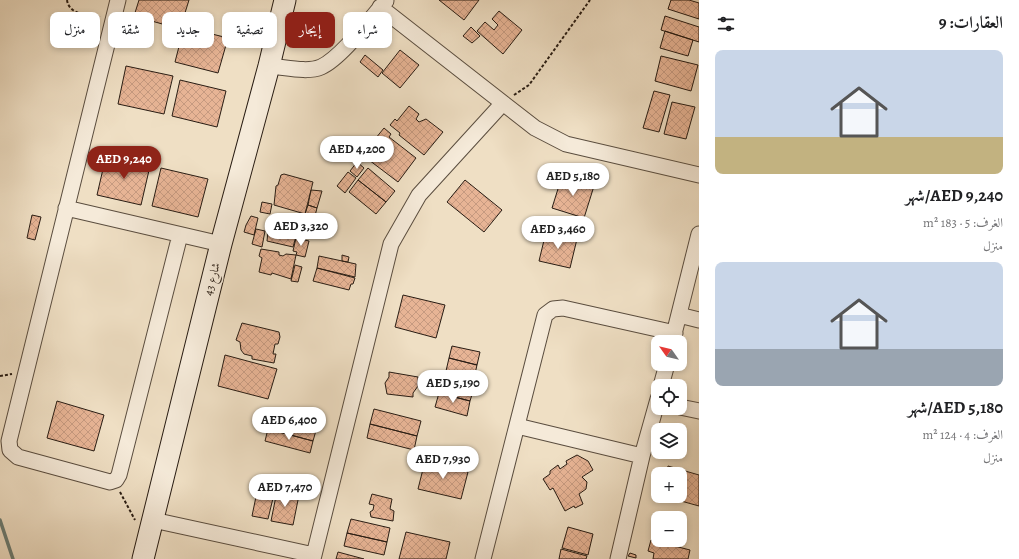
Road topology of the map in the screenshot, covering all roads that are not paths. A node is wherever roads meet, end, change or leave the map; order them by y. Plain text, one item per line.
1 (118, 0) edge
2 (285, 0) edge
3 (383, 4) edge
4 (269, 66) junction
5 (503, 103) junction
6 (699, 175) edge
7 (66, 208) junction
8 (699, 234) edge
9 (180, 235) junction
10 (221, 244) junction
11 (679, 315) junction
12 (699, 320) edge
13 (665, 335) edge
14 (674, 335) edge
15 (687, 408) edge
16 (699, 412) edge
17 (654, 415) edge
18 (517, 426) junction
19 (642, 456) junction
20 (152, 520) junction
21 (145, 551) edge
22 (314, 557) edge
23 (483, 559) edge
24 (618, 559) edge

1 - 7 street
2 - 4 street, شارع 43
3 - 4 street
3 - 5 street
4 - 10 street, شارع 43
5 - 6 street
5 - 22 street
7 - 9 street
7 - 9 street
8 - 11 street
9 - 10 street
10 - 20 street, شارع 43
11 - 12 street
11 - 14 street
13 - 18 street
15 - 16 street
17 - 19 street
18 - 19 street
18 - 23 street
19 - 24 street
20 - 21 street, شارع 43
20 - 22 street

